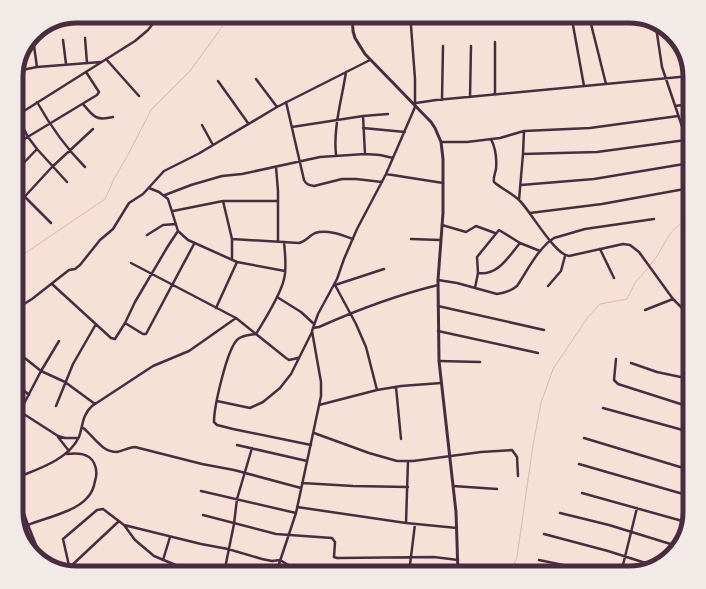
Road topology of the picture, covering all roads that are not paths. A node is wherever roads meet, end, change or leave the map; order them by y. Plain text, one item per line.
1 (153, 23) edge
2 (352, 23) edge
3 (411, 23) edge
4 (591, 24) dead end
5 (573, 25) dead end
6 (656, 31) edge
7 (85, 38) dead end
8 (63, 40) dead end
9 (495, 42) dead end
10 (34, 45) edge
11 (443, 46) dead end
12 (471, 46) dead end
13 (106, 59) junction
14 (370, 60) junction
15 (87, 62) junction
16 (101, 62) junction
17 (66, 64) junction
18 (37, 67) junction
19 (24, 70) edge
20 (86, 72) junction
21 (346, 72) junction
22 (683, 77) edge
23 (666, 78) junction
24 (256, 79) dead end
25 (218, 81) dead end
26 (606, 84) junction
27 (584, 86) junction
28 (495, 95) junction
29 (139, 96) dead end
30 (470, 97) junction
31 (442, 100) junction
32 (37, 102) junction
33 (286, 102) junction
34 (83, 104) junction
35 (415, 105) junction
36 (683, 105) edge
37 (675, 106) junction
38 (277, 107) junction
39 (23, 112) edge
40 (388, 114) dead end
41 (363, 116) junction
42 (678, 116) junction
43 (113, 117) dead end
44 (338, 120) junction
45 (248, 123) junction
46 (49, 124) junction
47 (202, 125) dead end
48 (23, 127) edge
49 (292, 128) junction
50 (363, 128) junction
51 (683, 128) edge
52 (93, 129) dead end
53 (524, 131) junction
54 (404, 132) junction
55 (28, 137) junction
56 (491, 139) junction
57 (23, 140) edge
58 (683, 140) edge
59 (441, 142) junction
60 (213, 145) junction
61 (37, 149) junction
62 (69, 152) junction
63 (365, 154) junction
64 (524, 154) junction
65 (336, 155) junction
66 (392, 158) junction
67 (300, 163) junction
68 (23, 164) edge
69 (683, 164) edge
70 (52, 167) junction
71 (84, 167) dead end
72 (276, 167) junction
73 (386, 174) junction
74 (67, 182) dead end
75 (382, 182) junction
76 (444, 183) junction
77 (521, 185) junction
78 (149, 188) junction
79 (683, 189) edge
80 (165, 195) junction
81 (25, 197) joint
82 (519, 200) junction
83 (223, 201) junction
84 (278, 201) junction
85 (173, 211) junction
86 (530, 213) junction
87 (654, 219) dead end
88 (51, 223) dead end
89 (176, 224) junction
90 (442, 225) junction
91 (178, 231) junction
92 (495, 233) junction
93 (147, 235) dead end
94 (232, 239) junction
95 (353, 239) junction
96 (411, 239) dead end
97 (440, 240) junction
98 (278, 241) junction
99 (549, 241) junction
100 (284, 242) junction
101 (520, 243) junction
102 (194, 244) junction
103 (600, 249) junction
104 (540, 252) junction
105 (565, 256) junction
106 (232, 260) junction
107 (237, 262) junction
108 (131, 263) dead end
109 (384, 269) dead end
110 (285, 271) junction
111 (478, 273) junction
112 (152, 274) junction
113 (614, 278) dead end
114 (438, 280) junction
115 (52, 284) junction
116 (172, 285) junction
117 (335, 285) junction
118 (438, 285) junction
119 (548, 286) dead end
120 (475, 288) junction
121 (277, 297) junction
122 (673, 299) junction
123 (23, 306) edge
124 (438, 306) junction
125 (216, 308) junction
126 (683, 309) edge
127 (645, 310) dead end
128 (350, 313) junction
129 (236, 318) junction
130 (125, 323) junction
131 (96, 324) junction
132 (314, 324) junction
133 (313, 330) junction
134 (544, 330) dead end
135 (438, 331) junction
136 (256, 334) junction
137 (59, 341) dead end
138 (538, 353) dead end
139 (23, 357) edge
140 (298, 358) junction
141 (616, 359) dead end
142 (439, 361) junction
143 (480, 362) dead end
144 (631, 363) dead end
145 (40, 371) junction
146 (683, 378) edge
147 (65, 382) junction
148 (441, 382) junction
149 (396, 387) junction
150 (23, 389) edge
151 (377, 390) junction
152 (29, 395) junction
153 (217, 401) junction
154 (95, 404) junction
155 (319, 404) junction
156 (23, 405) edge
157 (683, 405) edge
158 (56, 406) dead end
159 (603, 408) dead end
160 (23, 412) edge
161 (82, 427) junction
162 (683, 430) edge
163 (314, 433) junction
164 (58, 436) junction
165 (78, 438) junction
166 (584, 438) dead end
167 (401, 439) dead end
168 (237, 445) dead end
169 (311, 445) junction
170 (252, 448) junction
171 (68, 452) junction
172 (450, 456) junction
173 (307, 461) junction
174 (408, 461) junction
175 (579, 464) dead end
176 (683, 468) edge
177 (245, 473) junction
178 (23, 475) edge
179 (518, 476) dead end
180 (302, 483) junction
181 (453, 486) junction
182 (408, 487) junction
183 (300, 488) junction
184 (497, 489) dead end
185 (201, 491) dead end
186 (582, 493) dead end
187 (683, 494) edge
188 (237, 499) junction
189 (297, 507) junction
190 (637, 508) junction
191 (23, 510) edge
192 (296, 512) junction
193 (560, 513) dead end
194 (202, 515) dead end
195 (682, 521) edge
196 (118, 522) junction
197 (406, 523) junction
198 (28, 524) junction
199 (234, 524) junction
200 (415, 524) junction
201 (124, 525) junction
202 (25, 526) edge
203 (457, 528) junction
204 (631, 532) junction
205 (544, 534) dead end
206 (288, 536) junction
207 (170, 537) junction
208 (672, 545) edge
209 (38, 549) edge
210 (228, 549) junction
211 (625, 556) junction
212 (410, 558) junction
213 (163, 560) junction
214 (280, 560) junction
215 (458, 560) junction
216 (539, 560) dead end
217 (646, 563) edge
218 (69, 565) edge
219 (73, 566) edge
220 (178, 566) edge
221 (225, 566) edge
222 (279, 566) edge
223 (290, 566) edge
224 (409, 566) edge
225 (458, 566) edge
226 (568, 566) edge
227 (623, 566) edge

1 - 13 street
2 - 14 street
3 - 35 street
4 - 26 street
5 - 27 street
6 - 23 street
7 - 15 street
8 - 17 street
9 - 28 street
10 - 18 street
11 - 31 street
12 - 30 street
13 - 16 street
13 - 29 street
14 - 21 street
14 - 35 street
15 - 16 street
15 - 17 street
16 - 20 street
17 - 18 street
18 - 19 street
20 - 32 street
20 - 34 street
21 - 33 street
21 - 44 street
22 - 23 street
23 - 26 street
23 - 37 street
24 - 38 street
25 - 45 street
26 - 27 street
27 - 28 street
28 - 30 street
30 - 31 street
31 - 35 street
32 - 39 street
32 - 46 street
33 - 38 street
33 - 49 street
34 - 43 street
34 - 46 street
35 - 54 street
35 - 59 street
36 - 37 street
37 - 42 street
38 - 45 street
40 - 41 street
41 - 44 street
41 - 50 street
42 - 51 street
42 - 53 street
44 - 49 street
44 - 65 street
45 - 60 street
46 - 55 street
46 - 62 street
47 - 60 street
48 - 55 street
49 - 67 street
50 - 54 street
50 - 63 street
52 - 62 street
53 - 56 street
53 - 64 street
54 - 66 street
55 - 57 street
55 - 61 street
56 - 59 street
56 - 82 street
58 - 64 street
59 - 76 street
60 - 78 street
61 - 68 street
61 - 70 street
62 - 70 street
62 - 71 street
63 - 65 street
63 - 66 street
64 - 77 street
65 - 67 street
66 - 73 street
67 - 72 street
67 - 75 street
69 - 77 street
70 - 74 street
70 - 81 street
72 - 80 street
72 - 84 street
73 - 75 street
73 - 76 street
75 - 95 street
76 - 90 street
77 - 82 street
78 - 80 street
78 - 115 street
79 - 86 street
80 - 85 street
81 - 88 street
82 - 86 street
83 - 84 street
83 - 85 street
83 - 94 street
84 - 98 street
85 - 89 street
86 - 99 street
87 - 99 street
89 - 91 street
89 - 93 street
90 - 92 street
90 - 97 street
91 - 102 street
91 - 112 street
92 - 101 street
92 - 111 street
94 - 98 street
94 - 106 street
95 - 100 street
95 - 117 street
96 - 97 street
97 - 114 street
98 - 100 street
99 - 104 street
99 - 105 street
100 - 110 street
101 - 104 street
101 - 111 street
102 - 106 street
102 - 116 street
103 - 105 street
103 - 113 street
103 - 122 street
104 - 120 street
105 - 119 street
106 - 107 street
107 - 110 street
107 - 125 street
108 - 112 street
109 - 117 street
110 - 121 street
111 - 120 street
112 - 116 street
112 - 130 street
114 - 118 street
114 - 120 street
115 - 123 street
115 - 131 street
116 - 125 street
116 - 130 street
117 - 128 street
117 - 132 street
118 - 124 street
118 - 128 street
121 - 132 street
121 - 136 street
122 - 126 street
122 - 127 street
124 - 134 street
124 - 135 street
125 - 129 street
128 - 133 street
128 - 151 street
129 - 136 street
129 - 154 street
130 - 131 street
131 - 147 street
132 - 133 street
133 - 140 street
133 - 155 street
135 - 138 street
135 - 142 street
136 - 140 street
136 - 153 street
137 - 145 street
139 - 145 street
140 - 153 street
141 - 157 street
142 - 143 street
142 - 148 street
144 - 146 street
145 - 147 street
145 - 152 street
147 - 154 street
147 - 158 street
148 - 149 street
148 - 172 street
149 - 151 street
149 - 167 street
150 - 152 street
151 - 155 street
152 - 156 street
153 - 169 street
154 - 161 street
155 - 163 street
159 - 162 street
160 - 164 street
161 - 165 street
161 - 177 street
163 - 169 street
163 - 174 street
164 - 165 street
164 - 171 street
165 - 171 street
166 - 176 street
168 - 170 street
169 - 173 street
170 - 173 street
170 - 177 street
171 - 178 street
171 - 198 street
172 - 174 street
172 - 179 street
172 - 181 street
173 - 180 street
174 - 182 street
175 - 187 street
177 - 183 street
177 - 188 street
180 - 182 street
180 - 183 street
181 - 184 street
181 - 203 street
182 - 197 street
183 - 189 street
185 - 188 street
186 - 190 street
188 - 192 street
188 - 199 street
189 - 192 street
189 - 197 street
190 - 195 street
190 - 204 street
191 - 198 street
192 - 206 street
193 - 204 street
194 - 199 street
196 - 201 street
196 - 218 street
196 - 219 street
197 - 200 street
198 - 202 street
198 - 209 street
199 - 206 street
199 - 210 street
200 - 203 street
200 - 212 street
201 - 207 street
201 - 213 street
203 - 215 street
204 - 208 street
204 - 211 street
205 - 211 street
206 - 212 street
206 - 214 street
207 - 210 street
207 - 213 street
210 - 214 street
210 - 221 street
211 - 217 street
211 - 227 street
212 - 215 street
212 - 224 street
213 - 220 street
214 - 222 street
214 - 223 street
215 - 225 street
216 - 226 street

